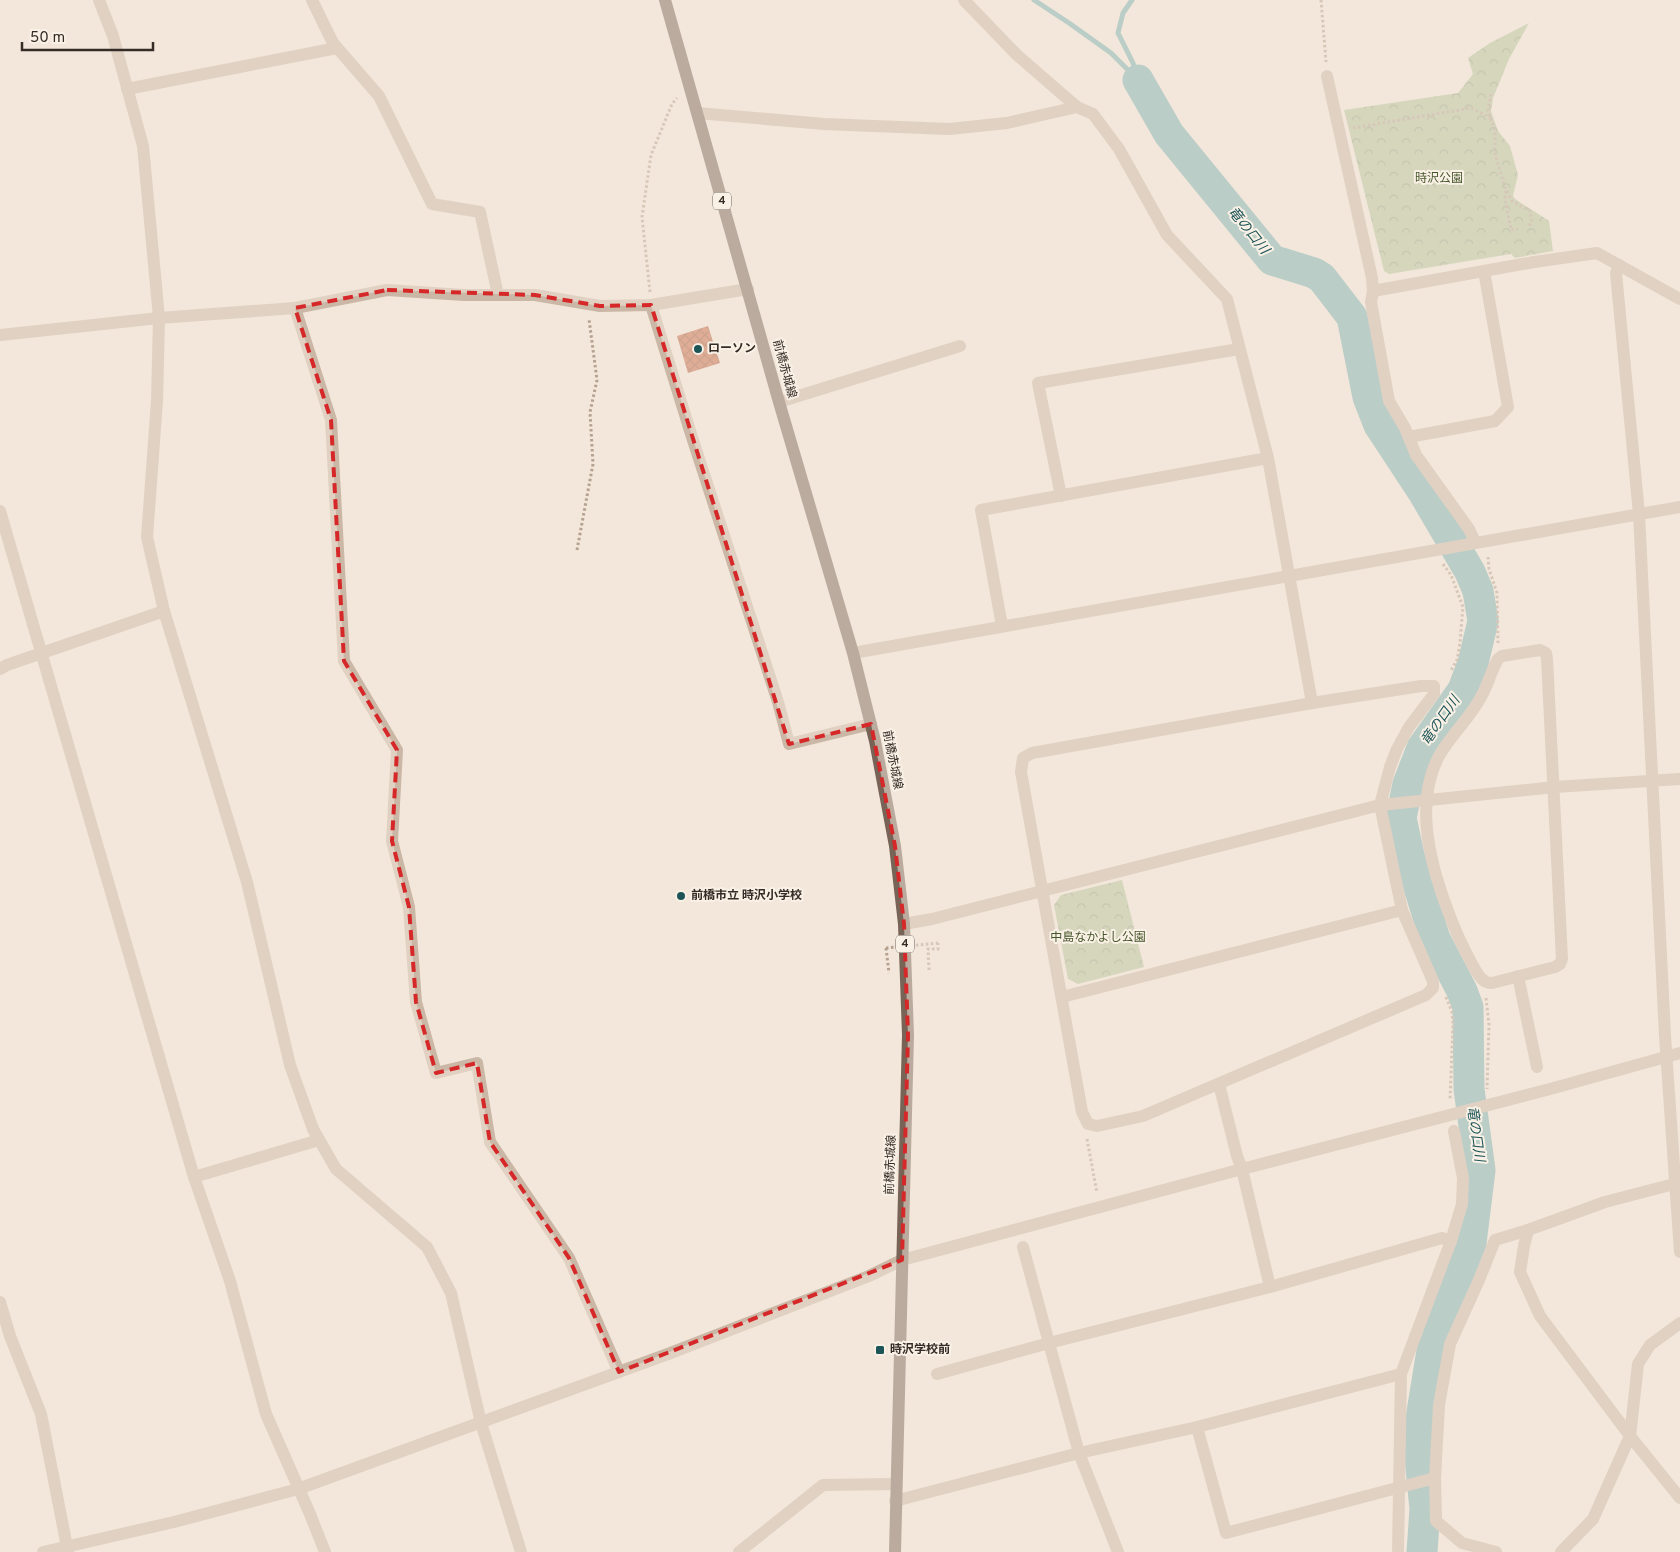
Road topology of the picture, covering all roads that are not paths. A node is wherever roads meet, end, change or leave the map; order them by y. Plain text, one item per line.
1 (99, 0) edge
2 (312, 0) edge
3 (665, 0) edge
4 (964, 0) edge
5 (337, 48) junction
6 (1327, 76) road end
7 (127, 89) junction
8 (1077, 107) junction
9 (697, 114) junction
10 (1619, 265) junction
11 (1484, 271) junction
12 (748, 289) junction
13 (1373, 291) junction
14 (498, 295) junction
15 (1680, 299) edge
16 (651, 305) junction
17 (295, 308) junction
18 (159, 318) junction
19 (0, 334) edge
20 (960, 346) dead end
21 (1239, 349) junction
22 (779, 402) junction
23 (1409, 437) junction
24 (1268, 458) junction
25 (1061, 496) junction
26 (1680, 507) edge
27 (0, 511) edge
28 (1639, 514) junction
29 (1473, 543) junction
30 (1289, 576) junction
31 (164, 612) junction
32 (1002, 626) junction
33 (42, 653) junction
34 (853, 653) junction
35 (0, 669) edge
36 (1312, 703) junction
37 (871, 724) junction
38 (1680, 779) edge
39 (1652, 780) junction
40 (1555, 786) junction
41 (1424, 800) junction
42 (1385, 804) junction
43 (1043, 892) junction
44 (1402, 910) junction
45 (904, 924) junction
46 (1518, 976) junction
47 (1062, 997) junction
48 (1680, 1053) edge
49 (1666, 1056) junction
50 (1537, 1067) dead end
51 (1219, 1084) junction
52 (1454, 1131) dead end
53 (319, 1140) junction
54 (1242, 1169) junction
55 (194, 1177) junction
56 (1674, 1184) junction
57 (1528, 1230) junction
58 (1451, 1241) junction
59 (1023, 1247) dead end
60 (1680, 1252) edge
61 (902, 1260) junction
62 (1270, 1287) junction
63 (0, 1302) edge
64 (1680, 1322) edge
65 (1049, 1344) junction
66 (619, 1372) junction
67 (937, 1374) dead end
68 (1401, 1374) junction
69 (481, 1422) junction
70 (1197, 1427) junction
71 (1630, 1436) junction
72 (1079, 1453) junction
73 (1434, 1478) junction
74 (896, 1484) junction
75 (1401, 1488) junction
76 (298, 1489) junction
77 (1680, 1498) edge
78 (895, 1501) junction
79 (67, 1549) edge
80 (43, 1552) edge
81 (325, 1552) edge
82 (521, 1552) edge
83 (739, 1552) edge
84 (895, 1552) edge
85 (1118, 1552) edge
86 (1398, 1552) edge
87 (1496, 1552) edge
88 (1561, 1552) edge

1 - 7 street
2 - 5 street
3 - 9 main road, 前橋赤城線 / 4
4 - 8 street
5 - 7 street
5 - 14 street
6 - 13 street
7 - 18 street
8 - 9 street
8 - 21 street
9 - 12 main road, 前橋赤城線 / 4
10 - 11 street
10 - 15 street
10 - 28 street
11 - 13 street
11 - 23 street
12 - 16 street
12 - 22 main road, 前橋赤城線 / 4
13 - 23 street
14 - 16 street
14 - 17 street
16 - 37 street
17 - 18 street
17 - 66 street
18 - 19 street
18 - 31 street
20 - 22 street
21 - 24 street
21 - 25 street
22 - 34 main road, 前橋赤城線 / 4
23 - 29 street
24 - 25 street
24 - 30 street
25 - 32 street
26 - 28 street
27 - 33 street
28 - 29 street
28 - 39 street
29 - 30 street
30 - 32 street
30 - 36 street
31 - 33 street
31 - 53 street
32 - 34 street
33 - 35 street
33 - 55 street
34 - 37 main road, 前橋赤城線 / 4
36 - 42 street
36 - 43 street
37 - 45 main road, 前橋赤城線 / 4
38 - 39 street
39 - 40 street
39 - 49 street
40 - 41 street
40 - 41 street
40 - 46 street
41 - 42 street
41 - 46 street
42 - 43 street
42 - 44 street
43 - 45 street
43 - 47 street
44 - 47 street
44 - 51 street
45 - 61 main road, 前橋赤城線 / 4
46 - 50 street
47 - 51 street
48 - 49 street
49 - 54 street
49 - 56 street
51 - 54 street
52 - 58 street
53 - 55 street
53 - 69 street
54 - 61 street
54 - 62 street
55 - 76 street
56 - 57 street
56 - 60 street
57 - 71 street
57 - 73 street
58 - 62 street
58 - 68 street
59 - 65 street
61 - 66 street
61 - 74 main road, 前橋赤城線 / 4
62 - 65 street
63 - 79 street
64 - 71 street
65 - 67 street
65 - 72 street
66 - 69 street
68 - 70 street
68 - 75 street
69 - 76 street
69 - 82 street
70 - 72 street
70 - 75 street
71 - 77 street
71 - 88 street
72 - 78 street
72 - 85 street
73 - 75 street
73 - 87 street
74 - 78 main road, 前橋赤城線 / 4
74 - 83 street
75 - 86 street
76 - 79 street
76 - 81 street
78 - 84 main road, 前橋赤城線 / 4
79 - 80 street

